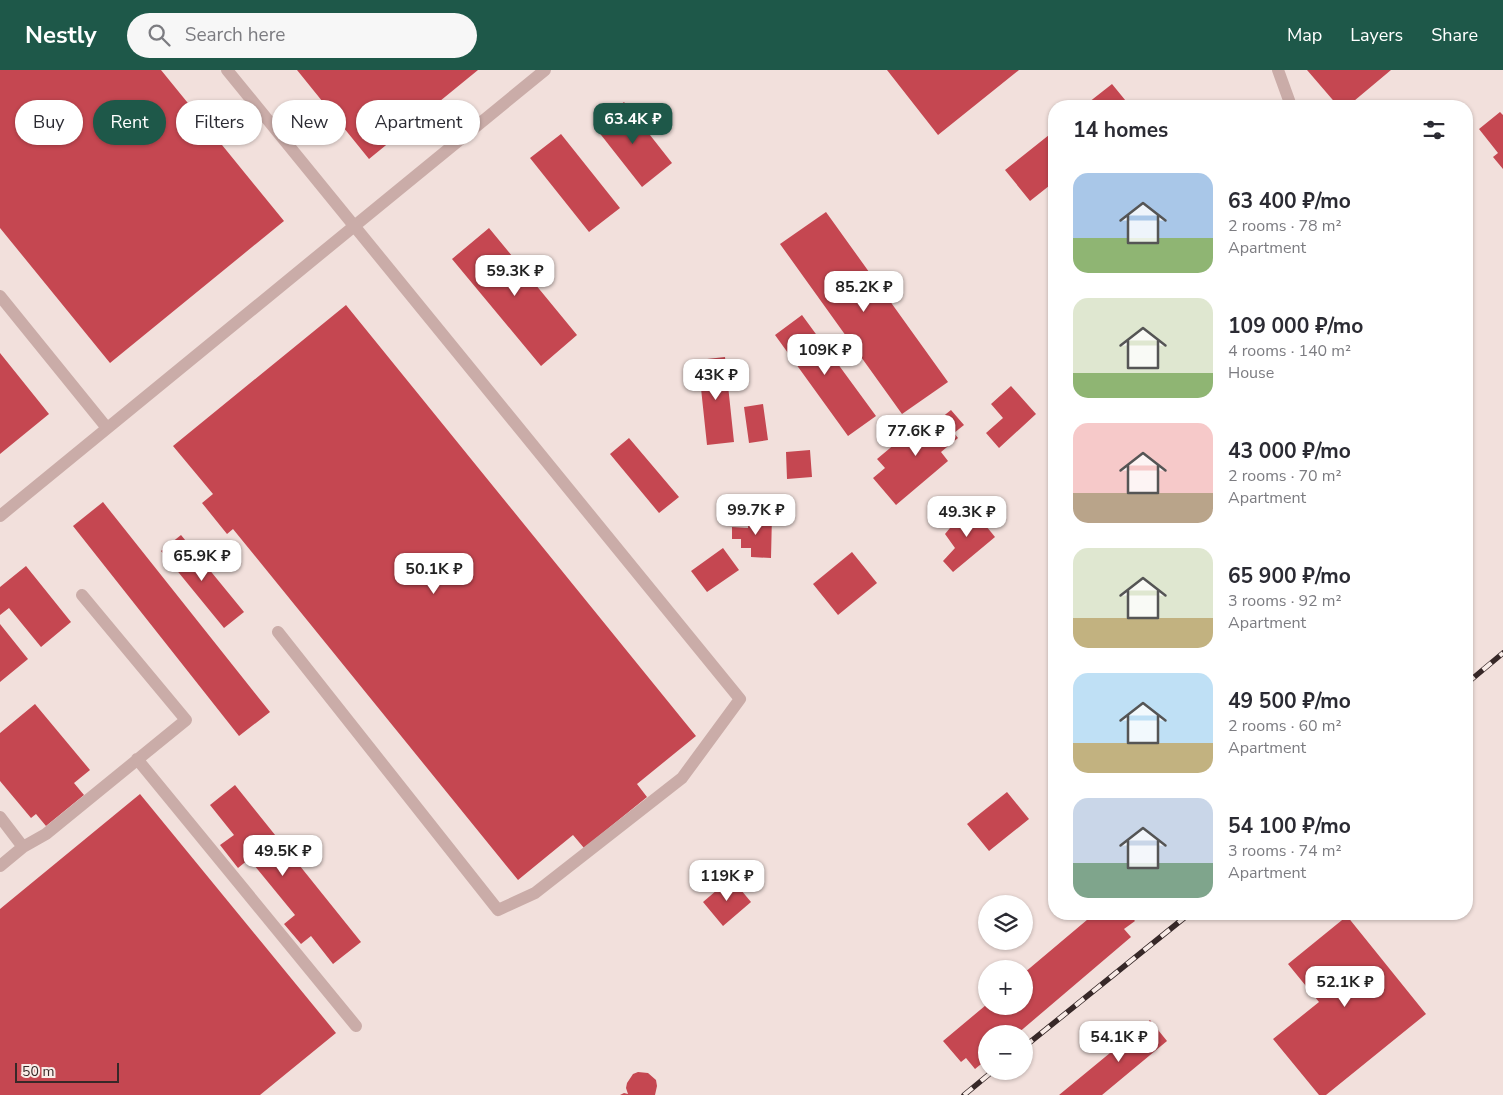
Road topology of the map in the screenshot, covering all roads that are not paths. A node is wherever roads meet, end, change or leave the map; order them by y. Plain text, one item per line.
1 (227, 70) edge
2 (545, 70) edge
3 (1278, 70) edge
4 (1289, 100) edge
5 (354, 226) junction
6 (0, 296) edge
7 (107, 428) junction
8 (0, 516) edge
9 (82, 595) dead end
10 (278, 632) dead end
11 (138, 760) junction
12 (0, 817) edge
13 (24, 847) junction
14 (0, 866) edge
15 (356, 1026) dead end

1 - 5 lane
2 - 5 lane
3 - 4 lane
5 - 7 lane
5 - 10 lane
6 - 7 lane
7 - 8 lane
9 - 11 lane
11 - 13 lane
11 - 15 lane
12 - 13 lane
13 - 14 lane

